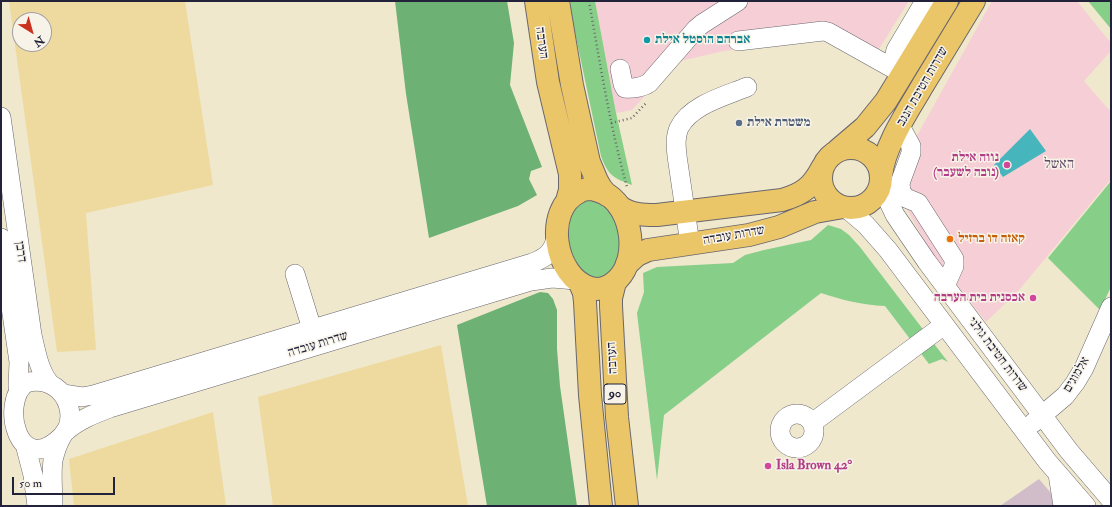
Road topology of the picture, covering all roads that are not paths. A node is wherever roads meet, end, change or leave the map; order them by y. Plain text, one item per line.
1 (536, 1) edge
2 (558, 1) edge
3 (738, 1) edge
4 (925, 1) edge
5 (946, 1) edge
6 (974, 1) edge
7 (738, 41) dead end
8 (620, 70) dead end
9 (904, 72) junction
10 (747, 87) dead end
11 (1, 117) edge
12 (900, 126) junction
13 (838, 150) junction
14 (822, 168) junction
15 (881, 179) junction
16 (618, 197) junction
17 (567, 201) junction
18 (845, 207) junction
19 (685, 211) junction
20 (557, 235) junction
21 (1, 238) edge
22 (690, 244) junction
23 (627, 264) junction
24 (295, 274) dead end
25 (578, 282) junction
26 (615, 282) junction
27 (945, 286) junction
28 (1108, 314) edge
29 (944, 325) junction
30 (312, 329) junction
31 (57, 389) junction
32 (10, 393) edge
33 (1042, 415) junction
34 (812, 423) dead end
35 (1024, 430) junction
36 (63, 435) junction
37 (15, 442) edge
38 (1058, 494) edge
39 (1111, 500) edge
40 (37, 506) edge
41 (53, 506) edge
42 (601, 506) edge
43 (627, 506) edge
44 (1086, 506) edge

1 - 17 main road, הערבה / 90
2 - 16 main road, הערבה / 90
3 - 8 street
4 - 9 street
5 - 9 main road, שדרות חטיבת הנגב
6 - 12 main road, שדרות חטיבת הנגב
7 - 9 street
9 - 13 main road, שדרות חטיבת הנגב
10 - 19 street
11 - 31 street, דרבן
12 - 15 main road, שדרות חטיבת הנגב
12 - 27 street
13 - 14 main road
13 - 15 main road
14 - 18 main road
14 - 19 main road
15 - 18 main road
15 - 27 street, שדרות חטיבת גולני
16 - 17 main road
16 - 19 main road
16 - 23 main road, 90
17 - 20 main road, 90
18 - 22 main road, שדרות עובדה
18 - 29 street, שדרות חטיבת גולני
19 - 22 street
20 - 25 main road, 90
20 - 30 street, שדרות עובדה
21 - 32 street, דרבן
22 - 23 main road, שדרות עובדה
23 - 26 main road, 90
24 - 30 street
25 - 26 main road
25 - 36 street, שדרות עובדה
25 - 42 main road, הערבה / 90
26 - 43 main road, הערבה / 90
27 - 33 street, שדרות חטיבת גולני
28 - 33 street, אלמוגים
29 - 34 street
29 - 35 street, שדרות חטיבת גולני
30 - 31 street, שדרות עובדה
31 - 32 street
31 - 36 street
32 - 37 street
33 - 35 street, אלמוגים
33 - 39 street, שדרות חטיבת גולני
35 - 38 street, שדרות חטיבת גולני
36 - 37 street
36 - 41 street
37 - 40 street
38 - 44 street, שדרות חטיבת גולני

